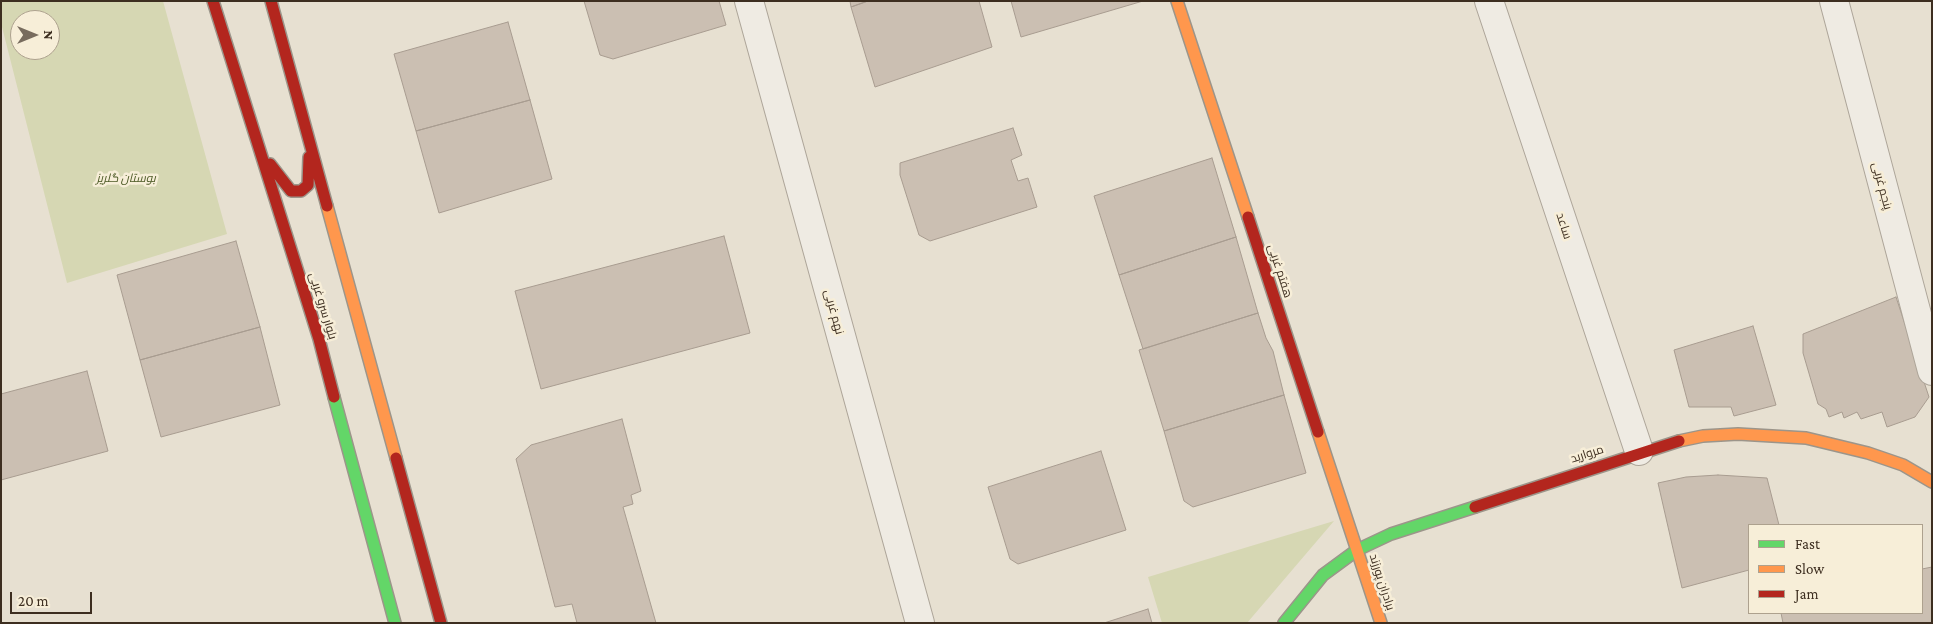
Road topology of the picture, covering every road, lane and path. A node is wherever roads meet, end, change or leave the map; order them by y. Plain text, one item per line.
1 (209, 1) edge
2 (213, 1) edge
3 (271, 1) edge
4 (749, 1) edge
5 (1177, 1) edge
6 (1489, 1) edge
7 (1834, 1) edge
8 (217, 16) junction
9 (310, 143) junction
10 (263, 155) junction
11 (1932, 371) edge
12 (1640, 451) junction
13 (1932, 482) edge
14 (1357, 550) junction
15 (394, 623) edge
16 (441, 623) edge
17 (920, 623) edge
18 (1284, 623) edge
19 (1381, 623) edge

1 - 8 main road
2 - 8 main road, بلوار سرو غربی
3 - 9 main road
4 - 17 street, نهم غربی
5 - 14 main road, هفتم غربی
6 - 12 street, ساعد
7 - 11 street, پنجم غربی
8 - 10 main road, بلوار سرو غربی
9 - 10 main road
9 - 16 main road
10 - 15 main road, بلوار سرو غربی
12 - 13 main road, مروارید
12 - 14 main road, مروارید
14 - 18 main road, مروارید
14 - 19 main road, برادران پورزند

